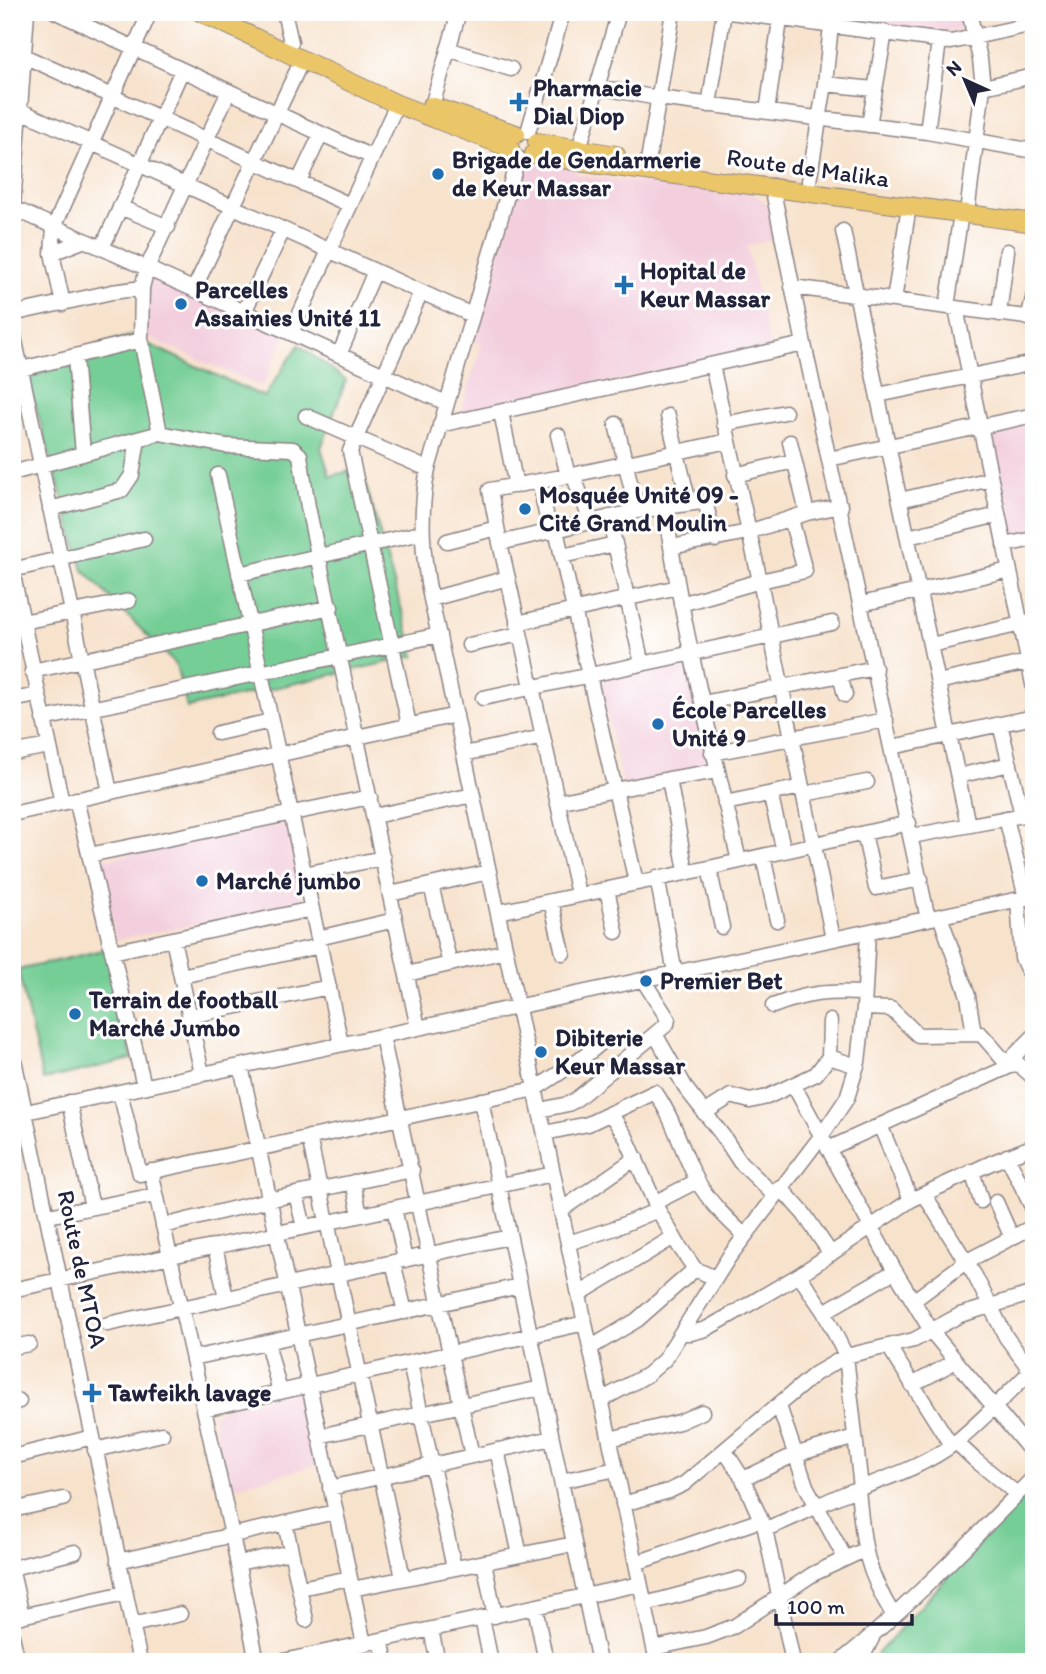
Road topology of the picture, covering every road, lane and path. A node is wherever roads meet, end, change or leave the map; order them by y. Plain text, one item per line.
1 (27, 12) edge
2 (56, 12) edge
3 (150, 12) edge
4 (200, 12) edge
5 (227, 12) edge
6 (284, 12) edge
7 (459, 12) edge
8 (563, 12) edge
9 (619, 12) edge
10 (673, 12) edge
11 (724, 12) edge
12 (730, 12) edge
13 (969, 12) edge
14 (748, 13) edge
15 (780, 20) junction
16 (823, 21) edge
17 (1034, 24) edge
18 (885, 32) junction
19 (974, 38) junction
20 (939, 41) junction
21 (290, 42) junction
22 (134, 48) junction
23 (448, 49) junction
24 (24, 56) junction
25 (302, 60) junction
26 (511, 69) dead end
27 (182, 70) junction
28 (17, 74) edge
29 (1034, 76) edge
30 (825, 84) junction
31 (597, 87) junction
32 (983, 87) junction
33 (874, 89) junction
34 (229, 91) junction
35 (113, 96) junction
36 (658, 98) junction
37 (397, 104) junction
38 (709, 105) junction
39 (432, 106) junction
40 (19, 110) junction
41 (767, 112) junction
42 (276, 113) junction
43 (160, 118) junction
44 (820, 120) junction
45 (869, 125) junction
46 (927, 132) junction
47 (15, 133) edge
48 (321, 134) junction
49 (207, 140) junction
50 (976, 141) junction
51 (91, 143) junction
52 (524, 145) junction
53 (579, 149) junction
54 (1034, 151) edge
55 (372, 157) junction
56 (254, 161) junction
57 (648, 161) junction
58 (139, 164) junction
59 (299, 181) junction
60 (808, 181) junction
61 (13, 184) edge
62 (187, 186) junction
63 (772, 187) junction
64 (350, 205) junction
65 (909, 206) junction
66 (120, 207) junction
67 (233, 207) junction
68 (13, 208) edge
69 (964, 209) junction
70 (1034, 213) edge
71 (12, 220) edge
72 (1034, 223) edge
73 (54, 226) junction
74 (168, 227) junction
75 (283, 230) junction
76 (843, 231) dead end
77 (85, 240) junction
78 (12, 242) edge
79 (102, 248) junction
80 (329, 251) junction
81 (1007, 251) dead end
82 (52, 253) junction
83 (12, 255) edge
84 (147, 268) junction
85 (375, 271) junction
86 (792, 287) junction
87 (142, 288) junction
88 (194, 289) junction
89 (421, 292) junction
90 (856, 295) junction
91 (1034, 295) edge
92 (894, 300) junction
93 (63, 304) junction
94 (951, 308) junction
95 (244, 312) junction
96 (12, 314) edge
97 (999, 314) junction
98 (472, 315) junction
99 (1031, 318) edge
100 (12, 327) edge
101 (291, 333) junction
102 (141, 340) junction
103 (804, 344) junction
104 (339, 355) junction
105 (75, 357) junction
106 (1034, 363) edge
107 (712, 365) junction
108 (17, 370) edge
109 (384, 375) junction
110 (970, 376) junction
111 (878, 395) junction
112 (446, 403) junction
113 (501, 412) junction
114 (785, 412) dead end
115 (1034, 415) edge
116 (306, 416) dead end
117 (668, 416) dead end
118 (616, 424) dead end
119 (724, 424) junction
120 (440, 425) junction
121 (980, 426) junction
122 (160, 433) junction
123 (558, 435) dead end
124 (356, 437) junction
125 (138, 439) junction
126 (727, 441) junction
127 (790, 442) dead end
128 (888, 446) junction
129 (677, 452) junction
130 (83, 454) junction
131 (829, 459) junction
132 (794, 461) junction
133 (624, 464) junction
134 (41, 466) junction
135 (428, 469) junction
136 (12, 473) edge
137 (218, 475) dead end
138 (735, 475) junction
139 (570, 476) junction
140 (991, 480) junction
141 (539, 481) junction
142 (516, 486) junction
143 (900, 500) junction
144 (689, 503) junction
145 (841, 506) junction
146 (665, 508) junction
147 (50, 509) junction
148 (637, 511) junction
149 (807, 513) junction
150 (998, 515) junction
151 (610, 517) junction
152 (791, 519) junction
153 (591, 522) junction
154 (497, 528) junction
155 (553, 531) junction
156 (748, 532) junction
157 (421, 533) junction
158 (908, 537) junction
159 (144, 539) dead end
160 (1034, 539) edge
161 (715, 540) junction
162 (447, 541) dead end
163 (500, 543) junction
164 (615, 544) junction
165 (370, 545) junction
166 (1004, 545) junction
167 (671, 547) junction
168 (320, 556) junction
169 (562, 556) junction
170 (61, 559) junction
171 (1010, 570) junction
172 (12, 571) edge
173 (239, 574) junction
174 (508, 578) junction
175 (760, 581) junction
176 (678, 587) junction
177 (14, 590) edge
178 (919, 591) junction
179 (627, 598) junction
180 (431, 599) junction
181 (130, 601) dead end
182 (681, 604) junction
183 (861, 604) junction
184 (331, 607) junction
185 (574, 610) junction
186 (71, 611) junction
187 (22, 622) junction
188 (832, 623) dead end
189 (1027, 623) edge
190 (250, 624) junction
191 (519, 628) junction
192 (439, 635) junction
193 (769, 636) junction
194 (19, 645) edge
195 (392, 645) junction
196 (469, 645) dead end
197 (930, 645) junction
198 (692, 653) junction
199 (341, 656) junction
200 (82, 660) junction
201 (1028, 662) junction
202 (642, 663) junction
203 (875, 668) junction
204 (32, 671) junction
205 (260, 673) junction
206 (589, 674) junction
207 (840, 675) junction
208 (938, 682) junction
209 (532, 687) junction
210 (780, 687) junction
211 (1034, 689) edge
212 (37, 695) junction
213 (845, 695) dead end
214 (483, 698) dead end
215 (12, 700) edge
216 (704, 703) junction
217 (92, 709) junction
218 (456, 715) junction
219 (1034, 717) edge
220 (43, 719) junction
221 (886, 720) junction
222 (271, 721) junction
223 (1000, 724) junction
224 (409, 725) junction
225 (219, 733) dead end
226 (949, 735) junction
227 (358, 737) junction
228 (543, 737) junction
229 (791, 739) junction
230 (49, 746) junction
231 (892, 747) junction
232 (12, 753) edge
233 (712, 753) junction
234 (464, 754) junction
235 (278, 755) junction
236 (1010, 764) junction
237 (717, 771) junction
238 (958, 776) junction
239 (669, 779) junction
240 (867, 782) dead end
241 (616, 790) junction
242 (803, 790) junction
243 (110, 792) junction
244 (770, 794) junction
245 (473, 795) junction
246 (370, 797) junction
247 (69, 801) junction
248 (557, 802) junction
249 (725, 803) junction
250 (291, 813) junction
251 (12, 814) edge
252 (1028, 814) edge
253 (374, 816) junction
254 (1006, 818) junction
255 (968, 825) junction
256 (910, 830) junction
257 (864, 833) junction
258 (814, 844) junction
259 (784, 851) junction
260 (89, 855) junction
261 (763, 856) junction
262 (383, 858) junction
263 (738, 861) junction
264 (709, 868) junction
265 (686, 871) junction
266 (489, 872) junction
267 (304, 874) junction
268 (657, 877) junction
269 (921, 879) junction
270 (636, 881) junction
271 (432, 885) junction
272 (607, 889) junction
273 (390, 894) junction
274 (578, 894) junction
275 (1026, 898) edge
276 (551, 901) junction
277 (312, 909) junction
278 (498, 912) junction
279 (934, 918) junction
280 (396, 920) junction
281 (777, 920) dead end
282 (722, 927) dead end
283 (616, 932) dead end
284 (868, 932) junction
285 (173, 939) junction
286 (833, 939) junction
287 (319, 942) junction
288 (506, 951) junction
289 (112, 953) junction
290 (563, 953) dead end
291 (450, 964) junction
292 (1029, 964) edge
293 (675, 973) junction
294 (407, 974) junction
295 (181, 976) junction
296 (643, 980) junction
297 (1034, 984) edge
298 (329, 987) junction
299 (864, 1001) junction
300 (773, 1006) dead end
301 (517, 1007) junction
302 (190, 1016) junction
303 (830, 1021) dead end
304 (418, 1028) junction
305 (655, 1034) junction
306 (974, 1034) junction
307 (382, 1036) junction
308 (1034, 1036) edge
309 (601, 1042) dead end
310 (341, 1044) junction
311 (12, 1050) edge
312 (829, 1057) junction
313 (1013, 1065) junction
314 (241, 1066) junction
315 (857, 1066) junction
316 (202, 1074) junction
317 (1034, 1078) edge
318 (144, 1086) junction
319 (794, 1087) junction
320 (535, 1088) junction
321 (120, 1091) junction
322 (481, 1100) junction
323 (69, 1102) junction
324 (540, 1110) junction
325 (610, 1112) junction
326 (19, 1113) edge
327 (704, 1113) junction
328 (400, 1118) junction
329 (880, 1125) junction
330 (545, 1133) junction
331 (309, 1137) junction
332 (825, 1142) junction
333 (1034, 1146) edge
334 (258, 1148) junction
335 (1007, 1156) junction
336 (636, 1158) junction
337 (412, 1170) junction
338 (150, 1171) junction
339 (972, 1171) junction
340 (553, 1174) junction
341 (697, 1181) junction
342 (353, 1182) junction
343 (499, 1186) junction
344 (320, 1189) junction
345 (777, 1191) junction
346 (296, 1194) junction
347 (156, 1195) junction
348 (917, 1197) junction
349 (268, 1200) junction
350 (419, 1203) junction
351 (657, 1206) junction
352 (92, 1208) junction
353 (394, 1208) junction
354 (561, 1210) junction
355 (1034, 1211) edge
356 (360, 1215) junction
357 (48, 1216) junction
358 (327, 1222) junction
359 (163, 1226) junction
360 (870, 1226) junction
361 (1034, 1226) edge
362 (304, 1227) junction
363 (276, 1233) junction
364 (744, 1236) junction
365 (509, 1237) junction
366 (674, 1237) junction
367 (1012, 1238) junction
368 (568, 1243) junction
369 (215, 1246) junction
370 (430, 1254) junction
371 (831, 1254) junction
372 (170, 1256) junction
373 (399, 1261) junction
374 (967, 1261) junction
375 (695, 1269) junction
376 (895, 1272) junction
377 (338, 1274) junction
378 (799, 1275) junction
379 (715, 1278) junction
380 (61, 1279) junction
381 (288, 1285) junction
382 (520, 1286) junction
383 (12, 1290) edge
384 (1034, 1293) edge
385 (579, 1294) junction
386 (226, 1298) junction
387 (913, 1301) junction
388 (440, 1304) junction
389 (991, 1306) junction
390 (181, 1308) junction
391 (405, 1312) junction
392 (824, 1312) junction
393 (585, 1323) junction
394 (108, 1324) dead end
395 (349, 1324) junction
396 (932, 1332) junction
397 (681, 1333) junction
398 (298, 1335) junction
399 (530, 1336) junction
400 (267, 1342) junction
401 (29, 1344) dead end
402 (12, 1347) edge
403 (889, 1347) junction
404 (590, 1348) junction
405 (451, 1354) junction
406 (846, 1356) junction
407 (192, 1358) junction
408 (956, 1361) junction
409 (410, 1363) junction
410 (1032, 1370) edge
411 (360, 1374) junction
412 (912, 1385) junction
413 (309, 1386) junction
414 (541, 1388) junction
415 (281, 1392) junction
416 (601, 1400) junction
417 (461, 1405) junction
418 (779, 1406) junction
419 (994, 1406) junction
420 (204, 1409) junction
421 (702, 1412) dead end
422 (421, 1414) junction
423 (371, 1425) junction
424 (162, 1434) dead end
425 (319, 1436) junction
426 (855, 1437) junction
427 (552, 1438) junction
428 (610, 1439) junction
429 (94, 1443) junction
430 (954, 1443) junction
431 (497, 1450) junction
432 (725, 1451) junction
433 (794, 1455) junction
434 (1034, 1455) edge
435 (472, 1456) junction
436 (12, 1457) edge
437 (432, 1465) junction
438 (616, 1469) junction
439 (382, 1476) junction
440 (1034, 1477) edge
441 (743, 1479) junction
442 (561, 1480) junction
443 (330, 1488) junction
444 (859, 1488) junction
445 (1017, 1494) junction
446 (63, 1499) dead end
447 (623, 1504) junction
448 (818, 1505) junction
449 (12, 1510) edge
450 (335, 1512) junction
451 (285, 1523) junction
452 (763, 1524) junction
453 (232, 1535) junction
454 (574, 1544) junction
455 (864, 1550) junction
456 (75, 1552) dead end
457 (292, 1552) junction
458 (520, 1555) junction
459 (845, 1558) junction
460 (118, 1561) junction
461 (484, 1562) junction
462 (238, 1563) junction
463 (636, 1563) junction
464 (454, 1568) junction
465 (13, 1574) edge
466 (404, 1578) junction
467 (739, 1579) dead end
468 (351, 1583) junction
469 (640, 1584) junction
470 (300, 1588) junction
471 (125, 1593) junction
472 (585, 1596) junction
473 (779, 1596) junction
474 (645, 1604) junction
475 (535, 1607) junction
476 (180, 1614) dead end
477 (894, 1616) junction
478 (17, 1617) edge
479 (489, 1617) junction
480 (306, 1620) dead end
481 (132, 1625) junction
482 (431, 1630) junction
483 (874, 1635) junction
484 (12, 1636) edge
485 (381, 1640) junction
486 (364, 1644) junction
487 (655, 1655) edge
488 (330, 1657) edge
489 (18, 1662) edge
490 (140, 1662) edge
491 (257, 1662) edge
492 (279, 1662) edge
493 (386, 1662) edge
494 (438, 1662) edge
495 (491, 1662) edge
496 (546, 1662) edge
497 (599, 1662) edge
498 (793, 1662) edge
499 (840, 1662) edge
500 (860, 1662) edge

1 - 24 street
2 - 22 street
3 - 22 street
4 - 25 main road, Route de Malika
5 - 21 main road, Route de Malika
6 - 21 street
7 - 23 street
8 - 52 street
9 - 31 street
10 - 36 street
11 - 38 street
12 - 14 street
13 - 19 street
14 - 15 street
15 - 16 street
15 - 41 street
16 - 18 street
16 - 30 street
17 - 19 street
18 - 20 street
18 - 33 street
19 - 20 street
19 - 32 street
20 - 46 street
21 - 39 main road, Route de Malika
22 - 27 street
22 - 35 street
23 - 26 street
23 - 39 street
24 - 28 street
24 - 35 street
25 - 37 main road, Route de Malika
25 - 42 street
27 - 34 street
27 - 43 street
28 - 40 street
29 - 32 street
30 - 33 street
30 - 44 street
31 - 36 street
31 - 53 street
32 - 50 street
33 - 45 street
34 - 42 street
34 - 49 street
35 - 43 street
35 - 51 street
36 - 38 street
36 - 57 street
37 - 52 main road, Route de Malika
37 - 55 street
38 - 41 street
39 - 52 main road, Route de Malika
40 - 47 street
40 - 51 street
41 - 44 street
42 - 48 street
42 - 56 street
43 - 49 street
43 - 58 street
44 - 45 street
44 - 60 street
45 - 46 street
46 - 50 street
47 - 61 street
48 - 55 street
48 - 59 street
49 - 56 street
49 - 62 street
50 - 54 street
50 - 69 street
51 - 58 street
51 - 73 street
52 - 53 main road, Route de Malika
52 - 63 main road, Route de Malika
52 - 98 street
53 - 57 main road, Route de Malika
55 - 64 street
56 - 59 street
56 - 67 street
57 - 60 main road, Route de Malika
58 - 62 street
58 - 66 street
59 - 64 street
60 - 69 main road, Route de Malika
61 - 68 street
62 - 67 street
62 - 74 street
63 - 65 main road, Route de Malika
63 - 86 street
64 - 80 street
65 - 69 main road, Route de Malika
65 - 92 street
66 - 74 street
66 - 79 street
67 - 75 street
67 - 88 street
68 - 71 street
68 - 73 street
69 - 70 main road, Route de Malika
69 - 72 main road, Route de Malika
69 - 94 street
73 - 77 street
73 - 82 street
74 - 84 street
75 - 80 street
75 - 95 street
76 - 90 street
77 - 79 street
77 - 82 street
78 - 83 street
79 - 84 street
80 - 85 street
80 - 101 street
81 - 97 street
82 - 93 street
84 - 87 street
84 - 88 street
85 - 89 street
85 - 104 street
86 - 90 street
86 - 103 street
87 - 93 street
87 - 102 street
88 - 95 street
89 - 98 street
89 - 109 street
90 - 92 street
90 - 111 street
91 - 99 street
92 - 94 street
93 - 96 street
94 - 97 street
94 - 110 street
95 - 101 street
97 - 99 street
98 - 112 street
100 - 108 street
101 - 104 street
102 - 105 street
102 - 122 street
103 - 107 street
103 - 131 street
104 - 109 street
105 - 108 street
105 - 130 street
106 - 110 street
107 - 113 street
107 - 119 street
108 - 134 street
109 - 112 street
109 - 124 street
110 - 111 street
110 - 121 street
111 - 128 street
112 - 120 street
113 - 120 street
113 - 142 street
114 - 119 street
115 - 121 street
116 - 124 street
117 - 129 street
118 - 133 street
119 - 126 street
120 - 135 street
121 - 128 street
121 - 140 street
122 - 125 street
122 - 168 street
123 - 139 street
124 - 135 street
124 - 165 street
125 - 130 street
125 - 147 street
126 - 129 street
126 - 138 street
127 - 132 street
128 - 131 street
128 - 143 street
129 - 133 street
129 - 144 street
130 - 134 street
131 - 145 street
132 - 138 street
132 - 149 street
133 - 139 street
133 - 148 street
134 - 136 street
134 - 147 street
135 - 157 street
137 - 173 street
138 - 156 street
139 - 141 street
139 - 153 street
140 - 143 street
140 - 150 street
141 - 142 street
141 - 155 street
142 - 154 street
143 - 158 street
144 - 146 street
144 - 161 street
145 - 149 street
145 - 183 street
146 - 148 street
146 - 167 street
147 - 170 street
148 - 151 street
149 - 152 street
150 - 158 street
150 - 166 street
151 - 153 street
151 - 164 street
152 - 156 street
152 - 175 street
153 - 155 street
154 - 162 street
154 - 163 street
155 - 163 street
155 - 169 street
156 - 161 street
156 - 175 street
157 - 165 street
157 - 180 street
158 - 178 street
159 - 170 street
160 - 166 street
161 - 167 street
163 - 174 street
164 - 169 street
164 - 179 street
165 - 168 street
165 - 195 street
166 - 171 street
167 - 176 street
168 - 173 street
168 - 184 street
169 - 185 street
170 - 172 street
170 - 186 street
171 - 178 street
171 - 189 street
172 - 177 street
173 - 190 street
174 - 180 street
174 - 191 street
175 - 182 street
175 - 193 street
176 - 179 street
176 - 182 street
177 - 187 street
178 - 183 street
178 - 197 street
179 - 185 street
179 - 202 street
180 - 192 street
181 - 186 street
182 - 198 street
183 - 203 street
184 - 190 street
184 - 199 street
185 - 191 street
185 - 206 street
186 - 187 street
186 - 200 street
187 - 194 street
188 - 193 street
189 - 197 street
189 - 201 street
190 - 200 street
190 - 205 street
191 - 196 street
191 - 209 street
192 - 195 street
192 - 218 street
193 - 198 street
193 - 210 street
194 - 204 street
195 - 199 street
195 - 224 street
197 - 208 street
198 - 202 street
198 - 216 street
199 - 205 street
199 - 227 street
200 - 204 street
200 - 217 street
201 - 208 street
201 - 211 street
202 - 206 street
203 - 207 street
203 - 221 street
204 - 212 street
205 - 217 street
205 - 222 street
206 - 209 street
206 - 241 street
207 - 210 street
207 - 213 street
208 - 226 street
209 - 214 street
209 - 228 street
210 - 216 street
210 - 229 street
212 - 215 street
212 - 220 street
216 - 233 street
217 - 220 street
217 - 243 street
218 - 224 street
218 - 234 street
219 - 223 street
220 - 230 street
221 - 229 street
221 - 231 street
222 - 225 street
222 - 235 street
223 - 226 street
223 - 236 street
224 - 227 street
226 - 231 street
226 - 238 street
227 - 235 street
227 - 246 street
228 - 234 street
228 - 248 street
229 - 233 street
229 - 242 street
230 - 232 street
230 - 247 street
231 - 256 street
233 - 237 street
234 - 245 street
235 - 243 street
235 - 250 street
236 - 238 street
236 - 252 street
237 - 239 street
237 - 249 street
238 - 255 street
239 - 241 street
239 - 265 street
240 - 242 street
241 - 248 street
241 - 270 street
242 - 244 street
242 - 258 street
243 - 247 street
244 - 249 street
244 - 259 street
245 - 253 street
245 - 266 street
246 - 250 street
246 - 253 street
247 - 251 street
247 - 260 street
248 - 274 street
249 - 263 street
250 - 260 street
250 - 267 street
252 - 254 street
253 - 262 street
254 - 255 street
254 - 275 street
255 - 256 street
256 - 257 street
256 - 269 street
257 - 258 street
257 - 269 street
258 - 259 street
258 - 286 street
259 - 261 street
260 - 289 street
261 - 263 street
261 - 281 street
262 - 267 street
262 - 273 street
263 - 264 street
264 - 265 street
264 - 282 street
265 - 268 street
266 - 271 street
266 - 278 street
267 - 277 street
268 - 270 street
268 - 293 street
269 - 279 street
270 - 272 street
271 - 273 street
271 - 291 street
272 - 274 street
272 - 283 street
273 - 280 street
274 - 276 street
275 - 279 street
275 - 292 street
276 - 278 street
276 - 290 street
277 - 285 street
277 - 287 street
278 - 288 street
279 - 284 street
279 - 306 street
280 - 287 street
280 - 294 street
284 - 286 street
284 - 299 street
285 - 289 street
285 - 295 street
286 - 293 street
287 - 295 street
287 - 298 street
288 - 291 street
288 - 301 street
289 - 318 street
291 - 294 street
292 - 297 street
293 - 296 street
294 - 304 street
295 - 302 street
296 - 301 street
296 - 305 street
298 - 302 street
298 - 310 street
299 - 300 street
299 - 306 street
299 - 315 street
301 - 304 street
301 - 320 street
302 - 316 street
303 - 312 street
304 - 307 street
305 - 324 street
305 - 327 street
306 - 313 street
307 - 310 street
307 - 328 street
308 - 313 street
309 - 320 street
310 - 314 street
311 - 326 street, Route de MTOA
312 - 315 street
312 - 319 street
313 - 317 street
313 - 329 street
314 - 316 street
314 - 334 street
315 - 332 street
316 - 318 street
318 - 321 street
319 - 327 street
319 - 332 street
320 - 322 street
320 - 324 street
321 - 323 street
321 - 338 street
322 - 328 street
322 - 343 street
323 - 326 street
323 - 352 street
324 - 330 street
325 - 330 street
325 - 336 street
325 - 341 street
326 - 357 street, Route de MTOA
327 - 345 street
328 - 331 street
328 - 337 street
329 - 332 street
329 - 348 street
330 - 340 street
331 - 334 street
331 - 344 street
332 - 345 street
332 - 360 street
333 - 335 street
334 - 338 street
334 - 349 street
335 - 339 street
335 - 355 street
336 - 351 street
336 - 354 street
337 - 342 street
337 - 350 street
338 - 347 street
339 - 348 street
339 - 367 street
340 - 343 street
340 - 354 street
341 - 351 street
341 - 364 street
342 - 344 street
342 - 356 street
343 - 350 street
343 - 365 street
344 - 346 street
344 - 358 street
345 - 364 street
345 - 371 street
346 - 349 street
346 - 362 street
347 - 352 street
347 - 359 street
348 - 360 street
348 - 374 street
349 - 359 street
349 - 363 street
350 - 353 street
350 - 370 street
351 - 366 street
351 - 368 street
352 - 357 street
353 - 356 street
353 - 373 street
354 - 368 street
356 - 358 street
357 - 380 street, Route de MTOA
358 - 362 street
358 - 377 street
359 - 372 street
360 - 371 street
360 - 376 street
361 - 367 street
362 - 363 street
363 - 369 street
363 - 381 street
364 - 379 street
365 - 370 street
365 - 382 street
366 - 375 street
366 - 385 street
367 - 374 street
368 - 385 street
369 - 372 street
369 - 386 street
370 - 373 street
370 - 388 street
371 - 378 street
372 - 380 street
372 - 390 street
373 - 377 street
373 - 391 street
374 - 387 street
374 - 389 street
375 - 379 street
375 - 404 street
376 - 387 street
376 - 392 street
377 - 381 street
377 - 395 street
378 - 392 street
378 - 397 street
379 - 397 street
380 - 383 street
380 - 429 street, Route de MTOA
381 - 386 street
381 - 398 street
382 - 388 street
382 - 399 street
384 - 389 street
385 - 393 street
386 - 390 street
387 - 396 street
388 - 391 street
388 - 405 street
389 - 396 street
389 - 410 street
390 - 394 street
390 - 407 street
391 - 395 street
392 - 406 street
393 - 399 street
393 - 404 street
395 - 398 street
395 - 411 street
396 - 403 street
396 - 408 street
397 - 416 street
398 - 400 street
398 - 413 street
399 - 405 street
399 - 414 street
400 - 407 street
400 - 415 street
401 - 402 street
403 - 406 street
403 - 412 street
404 - 416 street
405 - 409 street
405 - 417 street
406 - 418 street
406 - 426 street
407 - 420 street
408 - 412 street
408 - 419 street
409 - 411 street
409 - 422 street
410 - 419 street
411 - 413 street
411 - 423 street
412 - 430 street
413 - 415 street
413 - 425 street
414 - 417 street
414 - 427 street
415 - 420 street
416 - 428 street
417 - 422 street
417 - 435 street
418 - 432 street
418 - 433 street
419 - 430 street
419 - 434 street
420 - 453 street
421 - 428 street
422 - 423 street
422 - 437 street
423 - 425 street
423 - 439 street
424 - 429 street
425 - 443 street
426 - 433 street
426 - 444 street
427 - 431 street
427 - 442 street
428 - 438 street
429 - 436 street
429 - 460 street, Route de MTOA
430 - 444 street
430 - 445 street
431 - 435 street
431 - 458 street
432 - 441 street
432 - 447 street
433 - 441 street
433 - 448 street
435 - 437 street
437 - 439 street
437 - 464 street
438 - 442 street
438 - 447 street
439 - 443 street
439 - 466 street
440 - 445 street
441 - 452 street
442 - 454 street
443 - 450 street
444 - 448 street
444 - 455 street
445 - 477 street
446 - 449 street
447 - 463 street
448 - 452 street
448 - 459 street
450 - 451 street
450 - 468 street
451 - 453 street
451 - 457 street
452 - 463 street
452 - 473 street
453 - 460 street
453 - 462 street
454 - 458 street
454 - 472 street
455 - 459 street
455 - 477 street
456 - 465 street
457 - 462 street
457 - 470 street
458 - 461 street
459 - 473 street
460 - 471 street, Route de MTOA
461 - 464 street
461 - 479 street
462 - 491 street
463 - 469 street
464 - 466 street
465 - 478 street
466 - 468 street
467 - 474 street
468 - 470 street
468 - 486 street
469 - 472 street
469 - 474 street
470 - 480 street
471 - 478 street
471 - 481 street, Route de MTOA
472 - 475 street
472 - 497 street
473 - 487 street
473 - 498 street
474 - 487 street
475 - 479 street
475 - 496 street
476 - 481 street
477 - 483 street
479 - 482 street
479 - 495 street
481 - 490 street, Route de MTOA
482 - 485 street
482 - 494 street
483 - 499 street
483 - 500 street
484 - 489 street
485 - 486 street
485 - 493 street
486 - 488 street
488 - 492 street

